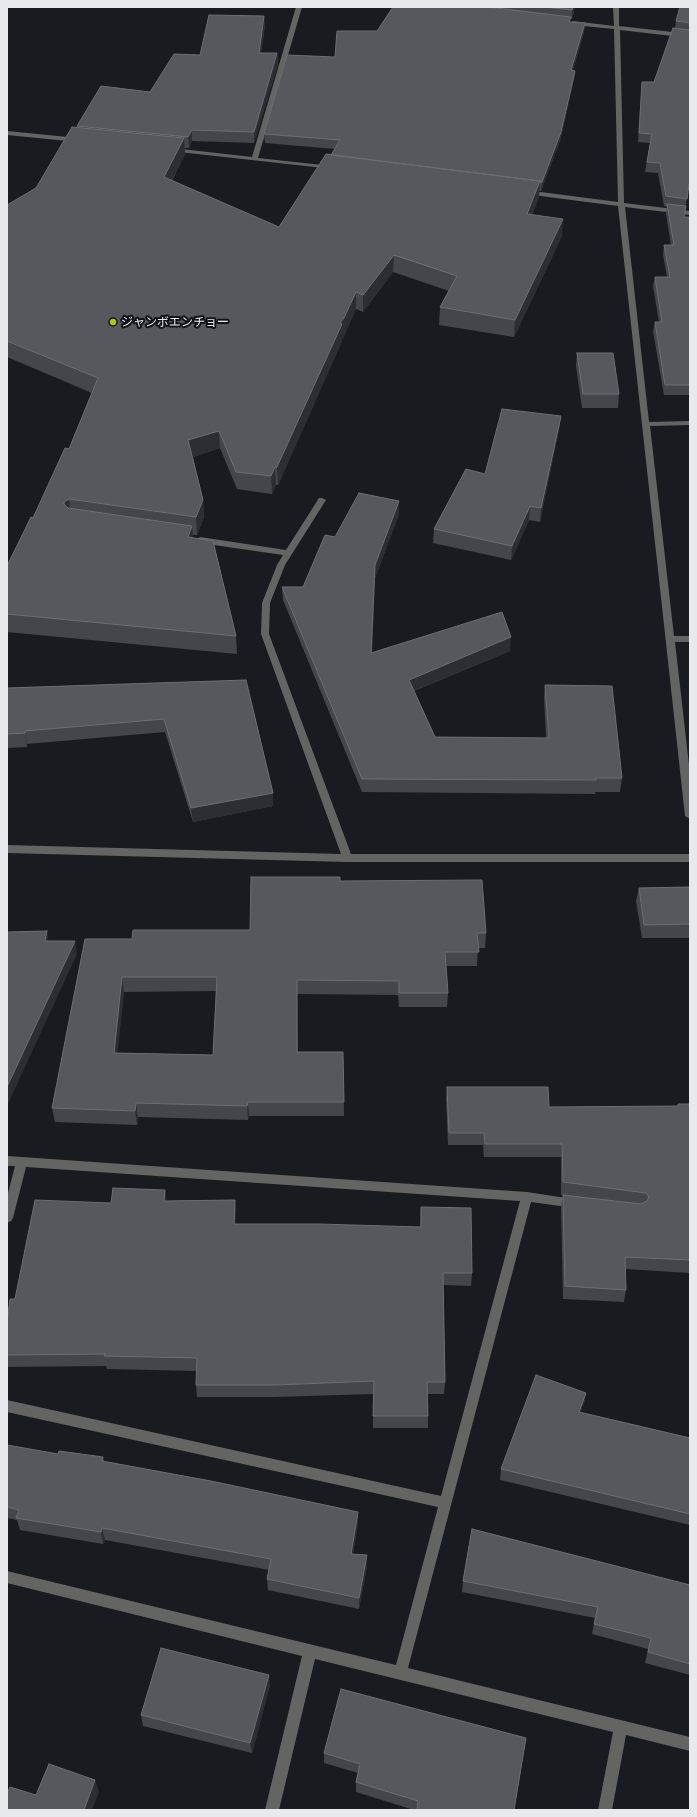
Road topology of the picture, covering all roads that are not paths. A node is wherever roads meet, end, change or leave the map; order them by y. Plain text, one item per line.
1 (299, 7) edge
2 (616, 7) edge
3 (570, 22) edge
4 (616, 28) junction
5 (690, 36) edge
6 (7, 133) edge
7 (84, 141) edge
8 (162, 149) edge
9 (255, 158) junction
10 (340, 169) edge
11 (520, 191) edge
12 (621, 204) junction
13 (690, 213) edge
14 (645, 424) junction
15 (690, 424) edge
16 (322, 500) dead end
17 (188, 538) edge
18 (288, 553) junction
19 (669, 639) junction
20 (690, 639) edge
21 (687, 746) edge
22 (690, 816) edge
23 (7, 849) edge
24 (347, 858) junction
25 (690, 858) edge
26 (7, 1161) edge
27 (22, 1162) junction
28 (527, 1197) junction
29 (587, 1204) edge
30 (7, 1218) edge
31 (7, 1406) edge
32 (445, 1504) junction
33 (7, 1577) edge
34 (310, 1651) junction
35 (400, 1674) junction
36 (621, 1728) junction
37 (690, 1744) edge
38 (272, 1810) edge
39 (605, 1810) edge

1 - 9 street
2 - 4 street
3 - 4 street
4 - 5 street
4 - 12 street
6 - 7 street
8 - 9 street
9 - 10 street
11 - 12 street
12 - 13 street
12 - 14 street
14 - 15 street
14 - 19 street
16 - 18 street
17 - 18 street
18 - 24 street
19 - 20 street
19 - 21 street
21 - 22 street
23 - 24 street
24 - 25 street
26 - 27 street
27 - 28 street
27 - 30 street
28 - 29 street
28 - 32 street
31 - 32 street
32 - 35 street
33 - 34 street
34 - 35 street
34 - 38 street
35 - 36 street
36 - 37 street
36 - 39 street

